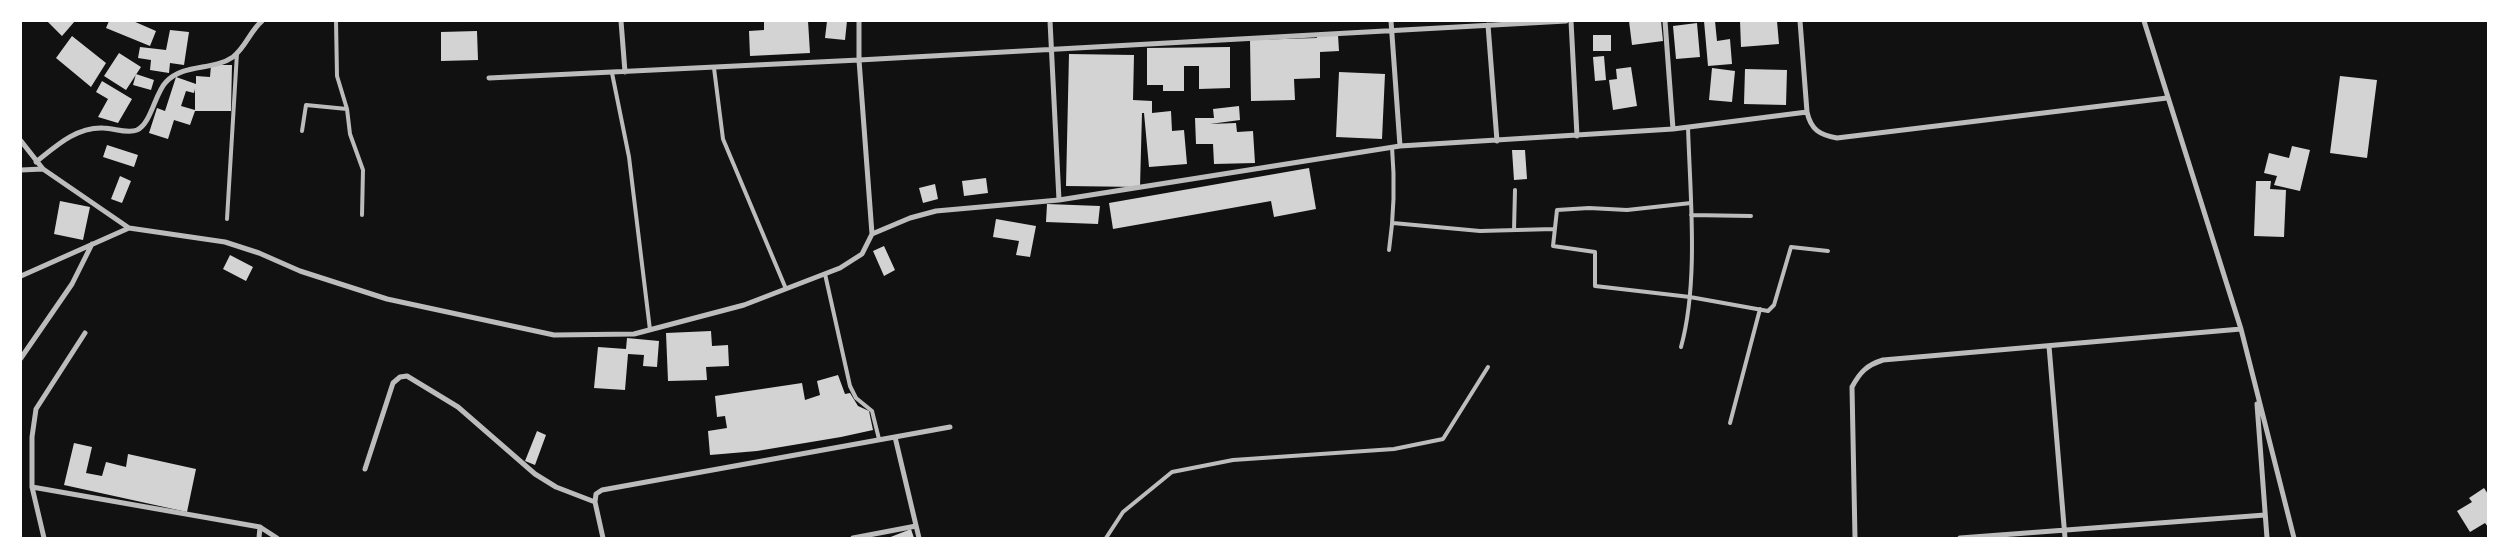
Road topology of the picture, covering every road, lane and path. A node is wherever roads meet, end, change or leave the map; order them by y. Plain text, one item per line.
1 (262, 21) edge
2 (336, 21) edge
3 (621, 21) edge
4 (859, 21) edge
5 (1050, 21) edge
6 (1391, 21) edge
7 (1566, 21) edge
8 (1571, 21) edge
9 (1665, 21) edge
10 (1800, 21) edge
11 (2144, 21) edge
12 (1488, 25) junction
13 (1392, 30) junction
14 (1051, 50) junction
15 (237, 53) junction
16 (859, 60) junction
17 (714, 68) junction
18 (612, 72) junction
19 (625, 72) junction
20 (489, 78) dead end
21 (2167, 98) junction
22 (346, 109) junction
23 (1807, 112) junction
24 (1688, 127) junction
25 (1673, 129) junction
26 (302, 131) dead end
27 (1577, 136) junction
28 (21, 141) edge
29 (1497, 141) junction
30 (1400, 146) junction
31 (1392, 148) junction
32 (36, 162) junction
33 (43, 169) junction
34 (21, 170) edge
35 (1515, 190) dead end
36 (1059, 200) junction
37 (1691, 203) junction
38 (362, 215) dead end
39 (1691, 215) junction
40 (1751, 216) dead end
41 (227, 219) dead end
42 (1393, 223) junction
43 (129, 228) junction
44 (1554, 229) junction
45 (1514, 230) junction
46 (872, 234) junction
47 (92, 243) junction
48 (1389, 250) dead end
49 (1828, 251) dead end
50 (825, 274) junction
51 (21, 276) edge
52 (786, 289) junction
53 (1690, 297) junction
54 (1760, 309) junction
55 (2240, 329) junction
56 (650, 330) junction
57 (85, 333) dead end
58 (2049, 346) junction
59 (1681, 347) dead end
60 (21, 358) edge
61 (1488, 367) dead end
62 (2256, 388) junction
63 (1730, 423) dead end
64 (950, 427) dead end
65 (895, 437) junction
66 (879, 440) junction
67 (365, 470) dead end
68 (32, 487) junction
69 (595, 502) junction
70 (2265, 515) junction
71 (916, 526) junction
72 (260, 527) junction
73 (2065, 530) junction
74 (44, 538) edge
75 (259, 538) edge
76 (276, 538) edge
77 (603, 538) edge
78 (853, 538) edge
79 (919, 538) edge
80 (1106, 538) edge
81 (1855, 538) edge
82 (1960, 538) edge
83 (2065, 538) edge
84 (2267, 538) edge
85 (2294, 538) edge

1 - 15 street
2 - 22 lane
3 - 19 street
4 - 16 street
5 - 14 street
6 - 13 street
7 - 12 street
8 - 27 street
9 - 25 street
10 - 23 street
11 - 21 street
12 - 13 street
12 - 29 street
13 - 14 street
13 - 30 street
14 - 16 street
14 - 36 street
15 - 32 street
15 - 41 lane
16 - 17 street
16 - 46 street
17 - 19 street
17 - 52 lane
18 - 19 street
18 - 20 street
18 - 56 lane
21 - 23 street
21 - 55 street
22 - 26 lane
22 - 38 lane
23 - 24 street
24 - 25 street
24 - 37 lane
25 - 27 street
27 - 29 street
28 - 32 street
29 - 30 street
30 - 31 street
31 - 36 street
31 - 42 lane
32 - 33 street
33 - 34 street
33 - 43 street
35 - 45 lane
36 - 46 street
37 - 39 lane
37 - 44 lane
39 - 40 lane
39 - 53 lane
42 - 45 lane
42 - 48 lane
43 - 47 street
43 - 56 street
44 - 45 lane
44 - 53 lane
46 - 50 street
47 - 51 street
47 - 60 street
49 - 54 lane
50 - 52 street
50 - 66 lane
52 - 56 street
53 - 54 lane
53 - 59 lane
54 - 63 lane
55 - 58 street
55 - 62 street
57 - 68 street
58 - 73 street
58 - 81 street
61 - 80 lane
62 - 70 street
62 - 85 street
64 - 65 street
65 - 66 street
65 - 71 street
66 - 69 street
67 - 69 street
68 - 72 street
68 - 74 street
69 - 77 street
70 - 73 street
70 - 84 street
71 - 78 street
71 - 79 street
72 - 75 street
72 - 76 street
73 - 82 street
73 - 83 street

